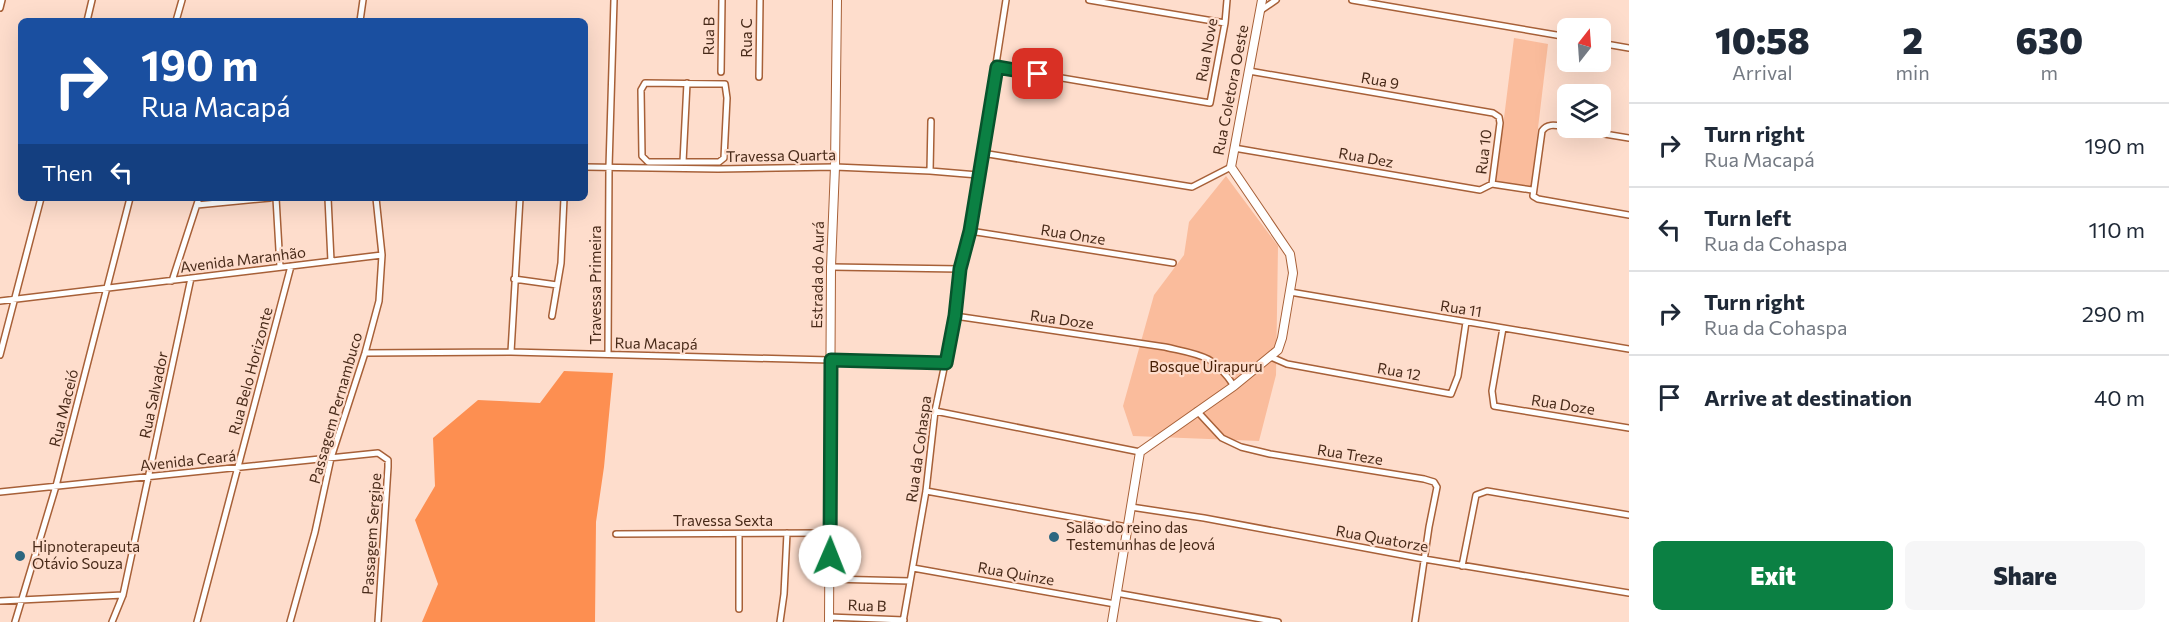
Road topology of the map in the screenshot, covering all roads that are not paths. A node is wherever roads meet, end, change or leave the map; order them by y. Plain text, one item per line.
1 (2, 0) edge
2 (92, 0) edge
3 (182, 0) edge
4 (363, 0) edge
5 (614, 0) edge
6 (722, 0) edge
7 (760, 0) edge
8 (837, 0) edge
9 (1006, 0) edge
10 (1089, 0) edge
11 (1227, 0) edge
12 (1262, 0) edge
13 (1276, 0) edge
14 (1352, 0) edge
15 (0, 8) edge
16 (1260, 11) junction
17 (88, 18) edge
18 (177, 18) edge
19 (360, 18) edge
20 (1225, 23) junction
21 (1557, 36) edge
22 (1611, 45) edge
23 (1629, 48) edge
24 (997, 67) junction
25 (1249, 71) junction
26 (721, 72) dead end
27 (759, 77) dead end
28 (687, 83) junction
29 (931, 121) dead end
30 (1500, 123) joint
31 (1557, 125) edge
32 (1611, 135) edge
33 (1629, 138) edge
34 (1234, 148) junction
35 (981, 153) junction
36 (683, 162) junction
37 (719, 162) junction
38 (588, 167) edge
39 (609, 167) junction
40 (835, 167) junction
41 (1231, 167) junction
42 (718, 169) junction
43 (930, 171) junction
44 (978, 175) junction
45 (1492, 184) junction
46 (1532, 190) junction
47 (40, 201) edge
48 (129, 201) edge
49 (197, 201) edge
50 (238, 201) edge
51 (276, 201) edge
52 (328, 201) edge
53 (376, 201) edge
54 (520, 201) edge
55 (564, 201) edge
56 (196, 205) junction
57 (1629, 215) edge
58 (970, 231) junction
59 (382, 255) junction
60 (331, 261) junction
61 (1173, 263) dead end
62 (291, 266) junction
63 (280, 267) junction
64 (831, 267) junction
65 (960, 269) junction
66 (191, 278) junction
67 (514, 279) junction
68 (172, 281) junction
69 (557, 285) junction
70 (107, 289) junction
71 (1290, 292) junction
72 (15, 299) junction
73 (0, 301) edge
74 (552, 316) dead end
75 (955, 316) junction
76 (1466, 322) junction
77 (1503, 328) junction
78 (1629, 349) edge
79 (511, 352) junction
80 (365, 353) junction
81 (608, 354) junction
82 (0, 355) edge
83 (1271, 357) junction
84 (831, 360) junction
85 (946, 363) junction
86 (1234, 386) junction
87 (936, 411) junction
88 (1197, 411) junction
89 (1629, 428) edge
90 (1140, 452) junction
91 (378, 453) joint
92 (331, 458) junction
93 (238, 467) junction
94 (148, 477) junction
95 (56, 486) junction
96 (926, 491) junction
97 (0, 492) edge
98 (1131, 507) junction
99 (1629, 515) edge
100 (1127, 527) junction
101 (787, 533) junction
102 (830, 533) junction
103 (616, 534) dead end
104 (739, 534) junction
105 (1424, 559) junction
106 (1462, 566) junction
107 (913, 568) junction
108 (830, 579) junction
109 (910, 580) junction
110 (1116, 593) junction
111 (1629, 593) edge
112 (123, 595) junction
113 (0, 601) edge
114 (22, 601) junction
115 (1115, 604) junction
116 (739, 609) dead end
117 (829, 620) edge
118 (904, 621) edge
119 (15, 622) edge
120 (112, 622) edge
121 (197, 622) edge
122 (290, 622) edge
123 (378, 622) edge
124 (780, 622) edge
125 (1112, 622) edge
126 (1278, 622) edge
127 (1415, 622) edge

1 - 15 street
2 - 17 street
3 - 18 street
4 - 19 street
5 - 39 street, Travessa Primeira
6 - 26 street, Rua B
7 - 27 street, Rua C
8 - 40 street, Estrada do Aurá
9 - 24 street, Rua da Cohaspa
10 - 20 street
11 - 20 street, Rua Nove
12 - 16 street, Rua Coletora Oeste
13 - 16 street, Rua Coletora Oeste
14 - 21 street
16 - 25 street, Rua Coletora Oeste
20 - 24 street, Rua Nove
22 - 23 street
24 - 35 street, Rua da Cohaspa
25 - 30 street, Rua 9
25 - 34 street, Rua Coletora Oeste
28 - 36 street
28 - 36 street
28 - 37 street
29 - 43 street
30 - 45 street, Rua 10
31 - 46 street
32 - 33 street
34 - 41 street, Rua Coletora Oeste
34 - 45 street, Rua Dez
35 - 41 street
35 - 44 street, Rua da Cohaspa
36 - 37 street
37 - 42 street
38 - 39 street, Travessa Quarta
39 - 42 street, Travessa Quarta
39 - 81 street, Travessa Primeira
40 - 42 street, Travessa Quarta
40 - 43 street, Travessa Quarta
40 - 64 street, Estrada do Aurá
41 - 71 street, Rua Coletora Oeste
43 - 44 street, Travessa Quarta
44 - 58 street, Rua da Cohaspa
45 - 46 street, Rua Dez
46 - 57 street
47 - 72 street
48 - 70 street, Rua Maceió
49 - 56 street
50 - 56 street
51 - 63 street
52 - 60 street
53 - 59 street, Passagem Pernambuco
54 - 67 street
55 - 69 street
56 - 68 street
58 - 61 street, Rua Onze
58 - 65 street, Rua da Cohaspa
59 - 60 street, Avenida Maranhão
59 - 80 street, Passagem Pernambuco
60 - 62 street, Avenida Maranhão
62 - 63 street, Avenida Maranhão
62 - 93 street, Rua Belo Horizonte
63 - 66 street, Avenida Maranhão
64 - 65 street
64 - 84 street, Estrada do Aurá
65 - 75 street, Rua da Cohaspa
66 - 68 street, Avenida Maranhão
66 - 94 street, Rua Salvador
67 - 69 street
67 - 79 street
68 - 70 street, Avenida Maranhão
69 - 74 street
70 - 72 street, Avenida Maranhão
70 - 95 street, Rua Maceió
71 - 76 street, Rua 11
71 - 83 street, Rua Coletora Oeste
72 - 73 street, Avenida Maranhão
72 - 82 street
75 - 85 street, Rua da Cohaspa
75 - 86 street, Rua Doze
76 - 77 street, Rua 11
76 - 83 street, Rua 12
77 - 78 street, Rua 11
77 - 89 street, Rua Doze
79 - 80 street, Rua Macapá
79 - 81 street, Rua Macapá
80 - 92 street, Passagem Pernambuco
81 - 84 street, Rua Macapá
83 - 86 street, Rua Coletora Oeste
84 - 85 street, Rua Macapá
84 - 102 street, Estrada do Aurá
85 - 87 street, Rua da Cohaspa
86 - 88 street, Rua Coletora Oeste
87 - 90 street
87 - 96 street, Rua da Cohaspa
88 - 90 street, Rua Coletora Oeste
88 - 105 street, Rua Treze
90 - 98 street
91 - 92 street, Avenida Ceará
91 - 123 street, Passagem Sergipe
92 - 93 street, Avenida Ceará
92 - 122 street, Passagem Pernambuco
93 - 94 street, Avenida Ceará
93 - 121 street, Rua Belo Horizonte
94 - 95 street, Avenida Ceará
94 - 112 street, Rua Salvador
95 - 97 street, Avenida Ceará
95 - 114 street, Rua Maceió
96 - 100 street
96 - 107 street, Rua da Cohaspa
98 - 100 street
98 - 105 street, Rua Quatorze
99 - 106 street
100 - 110 street
101 - 102 street, Travessa Sexta
101 - 104 street, Travessa Sexta
101 - 124 street
102 - 108 street, Estrada do Aurá
103 - 104 street, Travessa Sexta
104 - 116 street
105 - 106 street, Rua Quatorze
105 - 127 street
106 - 111 street, Rua Quatorze
107 - 109 street, Rua da Cohaspa
107 - 115 street, Rua Quinze
108 - 109 street
108 - 117 street, Estrada do Aurá
109 - 118 street, Rua da Cohaspa
110 - 115 street
110 - 126 street
112 - 114 street
112 - 120 street, Rua Salvador
113 - 114 street
114 - 119 street, Rua Maceió
115 - 125 street
117 - 118 street, Rua B

